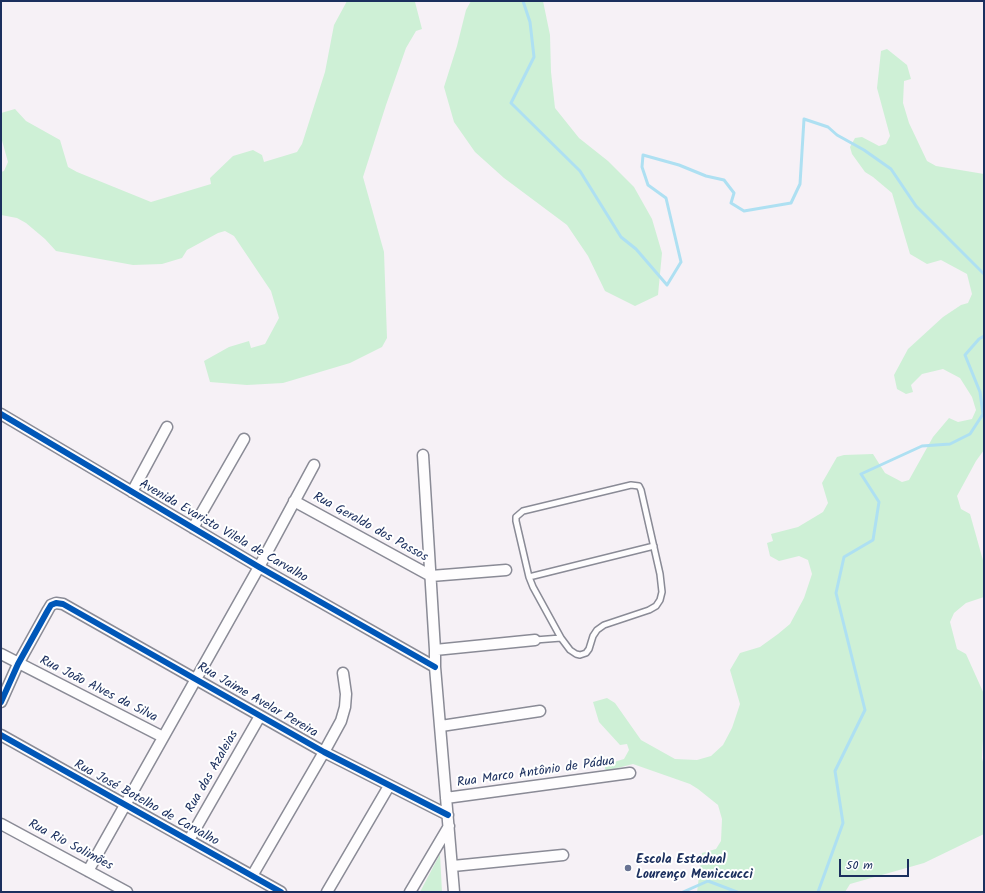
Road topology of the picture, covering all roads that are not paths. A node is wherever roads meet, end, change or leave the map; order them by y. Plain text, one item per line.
1 (1, 414) edge
2 (167, 427) dead end
3 (244, 439) dead end
4 (424, 455) dead end
5 (314, 465) dead end
6 (132, 492) junction
7 (294, 502) junction
8 (193, 528) junction
9 (654, 546) junction
10 (259, 567) junction
11 (506, 570) dead end
12 (431, 576) junction
13 (529, 577) junction
14 (561, 638) junction
15 (535, 640) joint
16 (435, 650) junction
17 (1, 654) edge
18 (18, 664) junction
19 (435, 667) junction
20 (343, 673) dead end
21 (195, 678) junction
22 (1, 702) edge
23 (540, 711) dead end
24 (260, 716) junction
25 (441, 726) junction
26 (1, 735) edge
27 (163, 737) junction
28 (324, 752) junction
29 (630, 773) dead end
30 (390, 786) junction
31 (446, 798) junction
32 (126, 805) junction
33 (448, 815) junction
34 (1, 824) edge
35 (449, 826) junction
36 (189, 840) junction
37 (563, 855) dead end
38 (453, 866) junction
39 (88, 871) junction
40 (252, 876) junction
41 (127, 892) edge
42 (281, 892) edge
43 (327, 892) edge
44 (410, 892) edge
45 (454, 892) edge

1 - 6 street, Avenida Evaristo Vilela de Carvalho
2 - 6 street
3 - 8 street
4 - 12 street
5 - 7 street
6 - 8 street, Avenida Evaristo Vilela de Carvalho
7 - 10 street
7 - 12 street, Rua Geraldo dos Passos
8 - 10 street, Avenida Evaristo Vilela de Carvalho
9 - 13 lane
9 - 13 lane
9 - 14 lane
10 - 19 street, Avenida Evaristo Vilela de Carvalho
10 - 21 street
11 - 12 street, Rua Geraldo dos Passos
12 - 16 street
13 - 14 lane
14 - 15 lane
15 - 16 street
16 - 19 street
17 - 18 street, Rua João Alves da Silva
18 - 21 street, Rua Jaime Avelar Pereira
18 - 22 street
18 - 27 street, Rua João Alves da Silva
19 - 25 street
20 - 28 street
21 - 24 street, Rua Jaime Avelar Pereira
21 - 27 street
23 - 25 street
24 - 28 street, Rua Jaime Avelar Pereira
24 - 36 street, Rua das Azaleias
25 - 31 street
26 - 32 street, Rua José Botelho de Carvalho
27 - 32 street
28 - 30 street, Rua Jaime Avelar Pereira
28 - 40 street
29 - 31 street, Rua Marco Antônio de Pádua
30 - 33 street, Rua Jaime Avelar Pereira
30 - 43 street
31 - 33 street
32 - 36 street, Rua José Botelho de Carvalho
32 - 39 street
33 - 35 street
34 - 39 street, Rua Rio Solimões
35 - 38 street
35 - 44 street
36 - 40 street, Rua José Botelho de Carvalho
37 - 38 street
38 - 45 street
39 - 41 street, Rua Rio Solimões
40 - 42 street, Rua José Botelho de Carvalho

